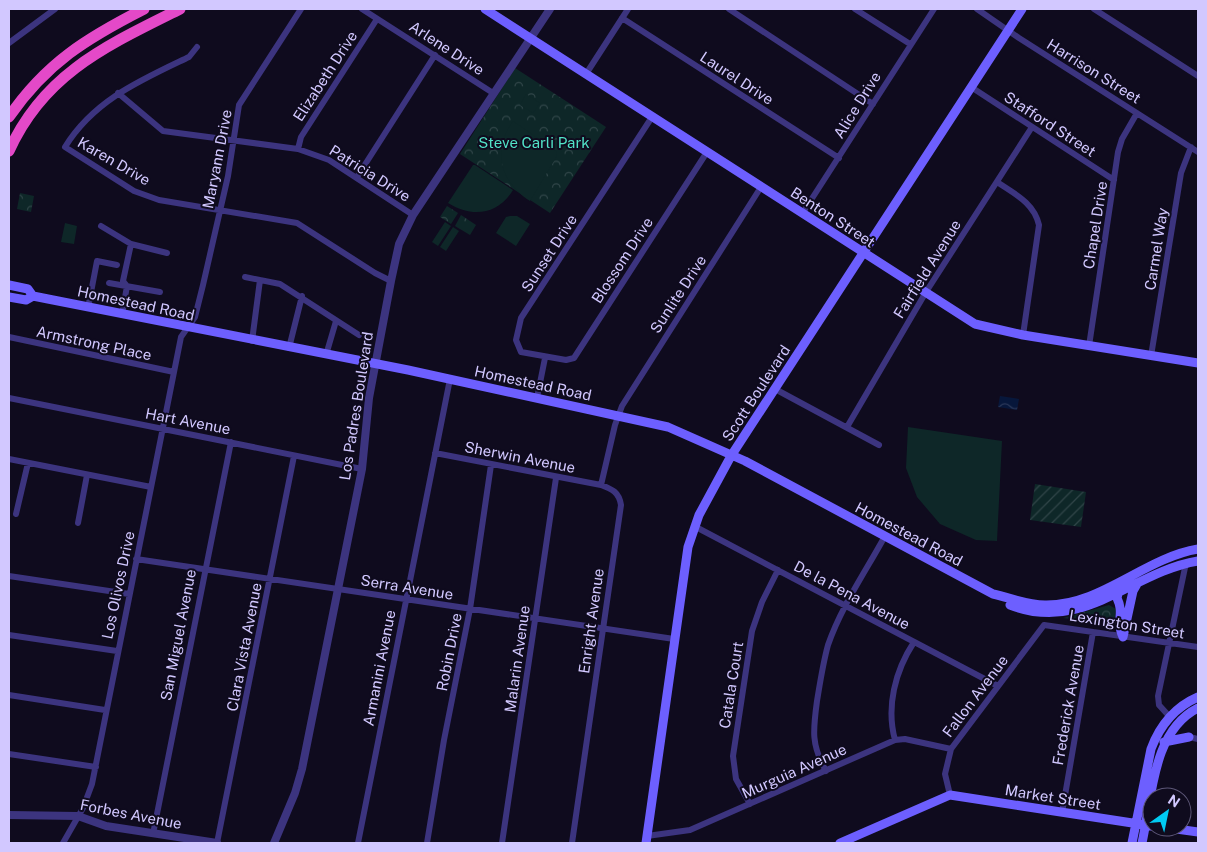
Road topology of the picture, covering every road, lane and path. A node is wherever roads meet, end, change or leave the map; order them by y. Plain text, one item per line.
1 (55, 9) edge
2 (144, 9) edge
3 (180, 9) edge
4 (301, 9) edge
5 (362, 9) edge
6 (485, 9) edge
7 (550, 9) edge
8 (628, 9) edge
9 (729, 9) edge
10 (856, 9) edge
11 (934, 9) edge
12 (977, 9) edge
13 (1022, 9) edge
14 (1094, 9) edge
15 (622, 18) junction
16 (378, 19) junction
17 (1009, 30) junction
18 (530, 38) junction
19 (9, 43) edge
20 (910, 44) junction
21 (197, 47) dead end
22 (435, 55) junction
23 (586, 74) junction
24 (1198, 76) edge
25 (972, 88) junction
26 (118, 93) junction
27 (494, 93) junction
28 (873, 104) junction
29 (1138, 113) junction
30 (9, 117) edge
31 (652, 117) junction
32 (1032, 127) junction
33 (232, 141) junction
34 (1191, 148) junction
35 (298, 149) junction
36 (9, 152) edge
37 (707, 152) junction
38 (1198, 152) edge
39 (839, 158) junction
40 (357, 177) junction
41 (1114, 180) junction
42 (997, 182) junction
43 (761, 187) junction
44 (220, 212) junction
45 (802, 214) junction
46 (414, 215) junction
47 (101, 226) dead end
48 (131, 244) junction
49 (167, 253) dead end
50 (864, 253) junction
51 (117, 265) dead end
52 (246, 277) dead end
53 (260, 280) junction
54 (391, 281) junction
55 (109, 283) dead end
56 (9, 286) edge
57 (127, 286) junction
58 (160, 292) dead end
59 (926, 292) junction
60 (33, 296) junction
61 (302, 296) junction
62 (9, 297) edge
63 (88, 308) junction
64 (122, 315) junction
65 (336, 321) junction
66 (188, 328) junction
67 (359, 335) dead end
68 (1024, 335) junction
69 (9, 338) edge
70 (252, 341) junction
71 (1089, 346) junction
72 (289, 348) junction
73 (326, 355) junction
74 (1151, 356) junction
75 (545, 358) junction
76 (1198, 363) edge
77 (374, 365) junction
78 (174, 372) junction
79 (450, 379) junction
80 (775, 389) junction
81 (9, 398) edge
82 (537, 398) junction
83 (618, 415) junction
84 (847, 427) junction
85 (163, 429) junction
86 (231, 442) junction
87 (879, 445) dead end
88 (435, 453) junction
89 (294, 456) junction
90 (731, 456) junction
91 (9, 459) edge
92 (28, 463) junction
93 (490, 465) junction
94 (362, 469) junction
95 (87, 475) junction
96 (556, 478) junction
97 (601, 485) junction
98 (151, 487) junction
99 (16, 514) dead end
100 (78, 522) dead end
101 (694, 526) junction
102 (885, 536) junction
103 (1198, 549) edge
104 (136, 559) junction
105 (1198, 561) edge
106 (1186, 563) junction
107 (204, 569) junction
108 (778, 570) junction
109 (9, 576) edge
110 (270, 580) junction
111 (1114, 584) junction
112 (1138, 584) junction
113 (337, 589) junction
114 (129, 594) junction
115 (993, 594) junction
116 (1118, 594) junction
117 (405, 599) junction
118 (846, 607) junction
119 (470, 609) junction
120 (1129, 611) junction
121 (535, 618) junction
122 (1051, 625) joint
123 (603, 628) junction
124 (1093, 632) junction
125 (9, 635) edge
126 (1123, 637) junction
127 (674, 639) junction
128 (914, 642) junction
129 (1168, 642) junction
130 (1198, 648) edge
131 (117, 651) junction
132 (998, 686) junction
133 (9, 695) edge
134 (1198, 697) edge
135 (1198, 708) edge
136 (106, 710) junction
137 (1169, 716) junction
138 (1194, 738) edge
139 (895, 740) junction
140 (1164, 742) junction
141 (951, 749) junction
142 (9, 754) edge
143 (96, 767) junction
144 (826, 771) junction
145 (1156, 787) edge
146 (950, 795) junction
147 (750, 804) junction
148 (1062, 813) junction
149 (9, 815) edge
150 (78, 816) junction
151 (1136, 823) junction
152 (1142, 824) edge
153 (153, 834) junction
154 (646, 840) edge
155 (63, 843) edge
156 (217, 843) edge
157 (274, 843) edge
158 (358, 843) edge
159 (427, 843) edge
160 (502, 843) edge
161 (572, 843) edge
162 (840, 843) edge
163 (1132, 843) edge

1 - 19 street
2 - 30 highway
3 - 36 highway
4 - 33 street, Maryann Drive
5 - 16 street, Arlene Drive
6 - 18 main road, Benton Street
7 - 18 street, Los Padres Boulevard
8 - 15 street
9 - 28 street
10 - 20 street
11 - 20 street, Alice Drive
12 - 17 street, Harrison Street
13 - 17 main road, Scott Boulevard
14 - 24 street
15 - 23 street
15 - 39 street, Laurel Drive
16 - 22 street, Arlene Drive
16 - 35 street, Elizabeth Drive
17 - 25 main road, Scott Boulevard
17 - 29 street, Harrison Street
18 - 23 main road, Benton Street
18 - 27 street, Los Padres Boulevard
20 - 28 street, Alice Drive
21 - 26 street, Karen Drive
22 - 27 street, Arlene Drive
22 - 40 street
23 - 31 main road, Benton Street
25 - 32 street, Stafford Street
25 - 50 main road, Scott Boulevard
26 - 33 street, Patricia Drive
26 - 44 street, Karen Drive
27 - 46 street, Los Padres Boulevard
28 - 39 street, Alice Drive
29 - 34 street, Harrison Street
29 - 41 street, Chapel Drive
31 - 37 main road, Benton Street
31 - 75 street, Sunset Drive
32 - 41 street, Stafford Street
32 - 42 street, Fairfield Avenue
33 - 35 street, Patricia Drive
33 - 44 street, Maryann Drive
34 - 38 street, Harrison Street
34 - 74 street, Carmel Way
35 - 40 street, Patricia Drive
37 - 43 main road, Benton Street
37 - 75 street, Blossom Drive
39 - 45 street, Alice Drive
40 - 46 street, Patricia Drive
41 - 71 street, Chapel Drive
42 - 59 street, Fairfield Avenue
42 - 68 street
43 - 45 main road, Benton Street
43 - 83 street, Sunlite Drive
44 - 54 street, Karen Drive
44 - 66 street, Maryann Drive
45 - 50 main road, Benton Street
46 - 54 street, Los Padres Boulevard
47 - 48 street
48 - 49 street
48 - 57 street
50 - 59 main road, Benton Street
50 - 80 main road, Scott Boulevard
51 - 63 street
52 - 53 street
53 - 61 street
53 - 70 street
54 - 77 street, Los Padres Boulevard
55 - 57 street
56 - 60 main road, Homestead Road
57 - 58 street
57 - 64 street
59 - 68 main road, Benton Street
59 - 84 street, Fairfield Avenue
60 - 62 main road, Homestead Road
60 - 63 main road, Homestead Road
61 - 65 street
61 - 72 street
63 - 64 main road, Homestead Road
64 - 66 main road, Homestead Road
65 - 67 street
65 - 73 street
66 - 70 main road, Homestead Road
66 - 78 street, Los Olivos Drive
68 - 71 main road, Benton Street
69 - 78 street, Armstrong Place
70 - 72 main road, Homestead Road
71 - 74 main road, Benton Street
72 - 73 main road, Homestead Road
73 - 77 main road, Homestead Road
74 - 76 main road, Benton Street
75 - 82 street
77 - 79 main road, Homestead Road
77 - 94 street, Los Padres Boulevard
78 - 85 street, Los Olivos Drive
79 - 82 main road, Homestead Road
79 - 88 street, Armanini Avenue
80 - 84 street
80 - 90 main road, Scott Boulevard
81 - 85 street, Hart Avenue
82 - 83 main road, Homestead Road
83 - 90 main road, Homestead Road
83 - 97 street
84 - 87 street
85 - 86 street, Hart Avenue
85 - 98 street, Los Olivos Drive
86 - 89 street, Hart Avenue
86 - 107 street, San Miguel Avenue
88 - 93 street, Sherwin Avenue
88 - 117 street, Armanini Avenue
89 - 94 street, Hart Avenue
89 - 110 street, Clara Vista Avenue
90 - 101 main road, Scott Boulevard
90 - 102 main road, Homestead Road
91 - 92 street
92 - 95 street
92 - 99 street
93 - 96 street, Sherwin Avenue
93 - 119 street, Robin Drive
94 - 113 street, Los Padres Boulevard
95 - 98 street
95 - 100 street
96 - 97 street, Sherwin Avenue
96 - 121 street, Malarin Avenue
97 - 123 street, Enright Avenue
98 - 104 street, Los Olivos Drive
101 - 108 street, De la Pena Avenue
101 - 127 main road, Scott Boulevard
102 - 115 main road, Homestead Road
102 - 118 street
103 - 111 main road, Homestead Road
104 - 107 street, Serra Avenue
104 - 114 street, Los Olivos Drive
105 - 106 main road, Homestead Road
106 - 112 main road, Homestead Road
106 - 129 street
107 - 110 street, Serra Avenue
107 - 153 street, San Miguel Avenue
108 - 118 street, De la Pena Avenue
108 - 147 street, Catala Court
109 - 114 street
110 - 113 street, Serra Avenue
110 - 156 street, Clara Vista Avenue
111 - 115 main road, Homestead Road
111 - 116 main road
112 - 116 main road, Homestead Road
112 - 120 main road
113 - 117 street, Serra Avenue
113 - 157 street, Los Padres Boulevard
114 - 131 street, Los Olivos Drive
115 - 116 main road, Homestead Road
116 - 120 main road
116 - 126 main road
117 - 119 street, Serra Avenue
117 - 158 street, Armanini Avenue
118 - 128 street, De la Pena Avenue
118 - 144 street
119 - 121 street, Serra Avenue
119 - 159 street, Robin Drive
120 - 126 main road
121 - 123 street, Serra Avenue
121 - 160 street, Malarin Avenue
122 - 124 street, Lexington Street
122 - 132 street, Fallon Avenue
123 - 127 street, Serra Avenue
123 - 161 street, Enright Avenue
124 - 126 street, Lexington Street
124 - 148 street, Frederick Avenue
125 - 131 street
126 - 129 street, Lexington Street
127 - 154 main road, Scott Boulevard
128 - 132 street, De la Pena Avenue
128 - 139 street
129 - 130 street, Lexington Street
129 - 137 street
131 - 136 street, Los Olivos Drive
132 - 141 street, Fallon Avenue
133 - 136 street
134 - 137 main road
135 - 140 main road
136 - 143 street, Los Olivos Drive
137 - 151 main road
138 - 140 main road
139 - 141 street, Murguia Avenue
139 - 144 street, Murguia Avenue
140 - 145 main road
141 - 146 street, Fallon Avenue
142 - 143 street
143 - 150 street, Los Olivos Drive
144 - 147 street, Murguia Avenue
146 - 148 main road, Market Street
146 - 162 main road
147 - 154 street, Murguia Avenue
148 - 151 main road, Market Street
149 - 150 street, Forbes Avenue
150 - 153 street, Forbes Avenue
150 - 155 street, Los Olivos Drive
151 - 152 main road, Market Street
151 - 163 main road
153 - 156 street, Forbes Avenue

